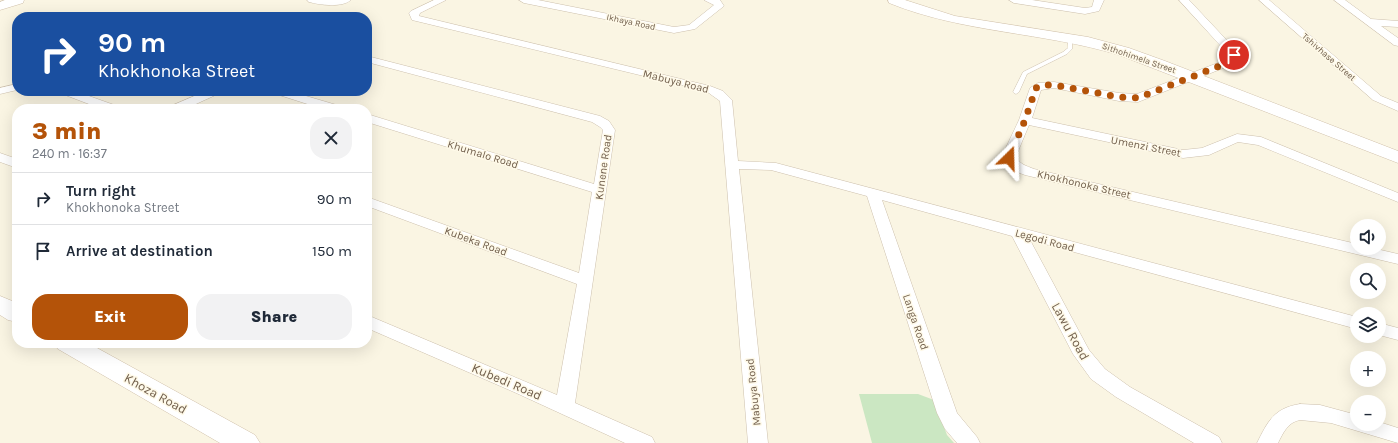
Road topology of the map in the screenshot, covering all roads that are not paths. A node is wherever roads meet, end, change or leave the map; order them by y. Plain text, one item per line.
1 (18, 0) edge
2 (312, 0) edge
3 (346, 0) edge
4 (441, 0) edge
5 (524, 0) edge
6 (709, 0) edge
7 (894, 0) edge
8 (1014, 0) edge
9 (1099, 0) edge
10 (1184, 0) edge
11 (1264, 0) edge
12 (1339, 0) edge
13 (0, 6) edge
14 (1371, 22) junction
15 (1398, 24) edge
16 (1070, 38) junction
17 (1398, 43) edge
18 (372, 60) edge
19 (1194, 77) junction
20 (12, 88) edge
21 (0, 91) edge
22 (1016, 92) dead end
23 (77, 96) edge
24 (205, 96) edge
25 (293, 96) edge
26 (99, 104) edge
27 (186, 104) edge
28 (320, 104) edge
29 (1398, 107) edge
30 (372, 120) edge
31 (1025, 120) junction
32 (0, 157) edge
33 (1398, 157) edge
34 (12, 162) edge
35 (732, 165) junction
36 (600, 190) junction
37 (873, 194) junction
38 (1398, 198) edge
39 (372, 203) edge
40 (1018, 232) junction
41 (1398, 259) edge
42 (586, 280) junction
43 (0, 304) edge
44 (12, 311) edge
45 (1350, 321) edge
46 (372, 323) edge
47 (1386, 331) edge
48 (1398, 334) edge
49 (76, 348) edge
50 (565, 406) junction
51 (1350, 421) edge
52 (1382, 431) edge
53 (1398, 436) edge
54 (245, 443) edge
55 (645, 443) edge
56 (758, 443) edge
57 (970, 443) edge
58 (1212, 443) edge
59 (1267, 443) edge

1 - 13 street
2 - 3 street
4 - 35 street, Mabuya Road
5 - 6 street, Ikhaya Road
7 - 16 street, Sithohimela Street
8 - 9 street
10 - 19 street, Khokhonoka Street
11 - 29 street, Tshivhase Street
12 - 14 street
14 - 15 street
14 - 17 street
16 - 19 street, Sithohimela Street
16 - 22 lane
18 - 36 street, Kunene Road
19 - 31 street, Khokhonoka Street
19 - 33 street, Sithohimela Street
20 - 21 street
23 - 26 street
24 - 27 street
25 - 28 street
30 - 36 street, Khumalo Road
31 - 38 street, Umenzi Street
31 - 41 street, Khokhonoka Street
32 - 34 street
35 - 37 street, Legodi Road
35 - 56 street, Mabuya Road
36 - 42 street, Kunene Road
37 - 40 street, Legodi Road
37 - 57 street, Langa Road
39 - 42 street, Kubeka Road
40 - 45 street, Legodi Road
40 - 58 street, Lawu Road
42 - 50 street, Kunene Road
43 - 44 street
46 - 50 street, Kubedi Road
47 - 48 street
49 - 54 street, Khoza Road
50 - 55 street, Kubedi Road
51 - 59 street
52 - 53 street

